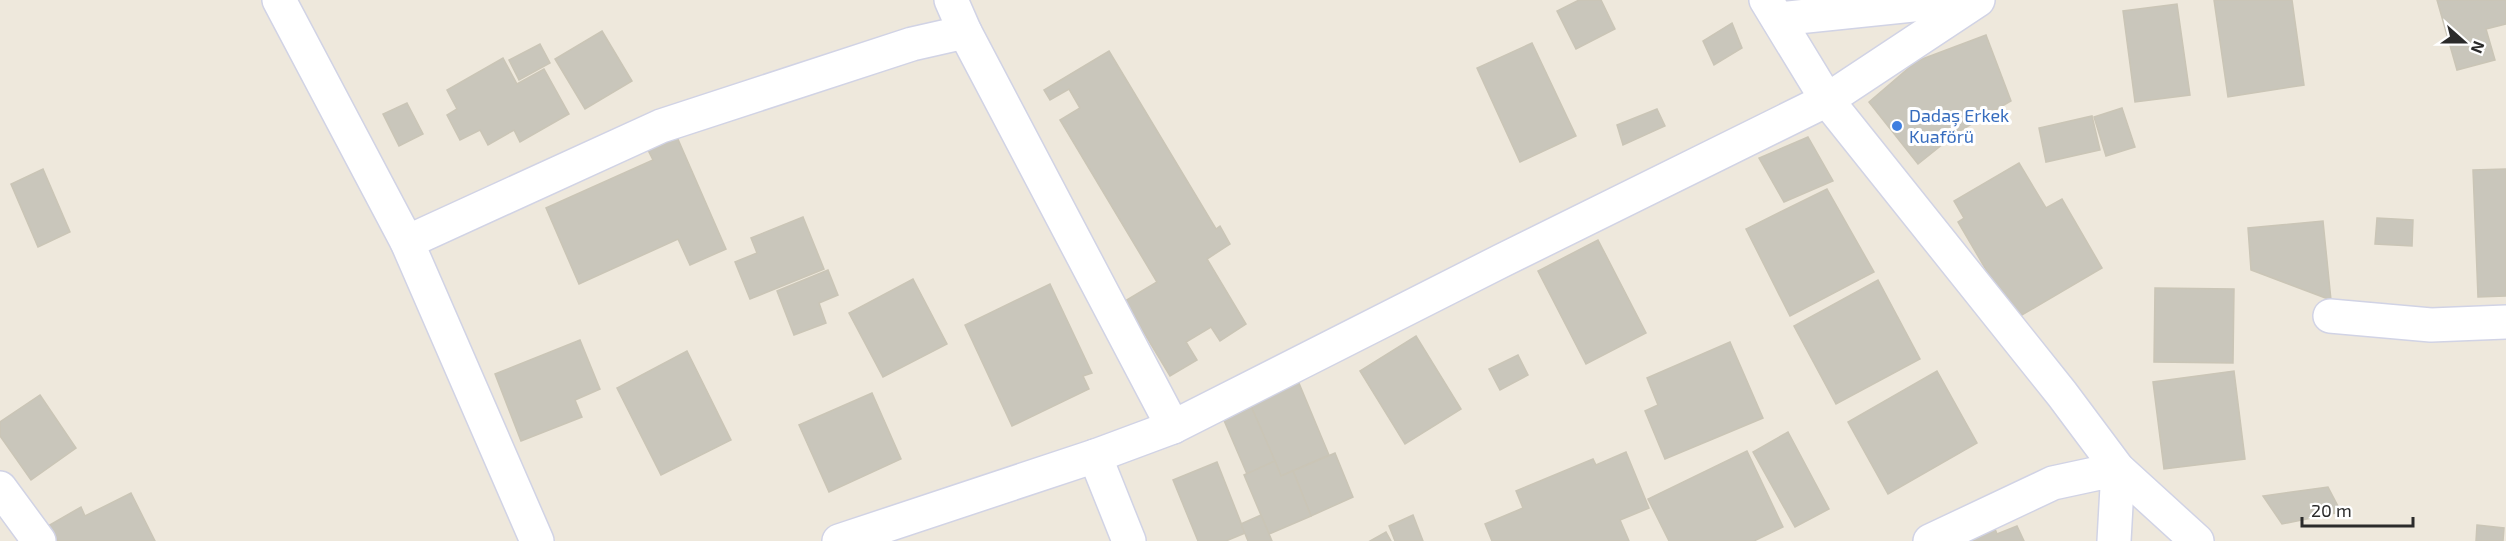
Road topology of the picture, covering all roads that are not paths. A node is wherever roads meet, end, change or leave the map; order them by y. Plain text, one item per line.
1 (279, 0) edge
2 (951, 0) edge
3 (1961, 0) edge
4 (1978, 0) edge
5 (1772, 10) edge
6 (965, 32) junction
7 (1827, 100) junction
8 (407, 242) junction
9 (2330, 316) dead end
10 (2506, 322) edge
11 (1173, 427) junction
12 (1095, 456) junction
13 (2118, 469) junction
14 (0, 488) edge
15 (39, 541) edge
16 (537, 541) edge
17 (838, 541) edge
18 (1129, 541) edge
19 (1930, 541) edge
20 (2114, 541) edge
21 (2197, 541) edge

1 - 8 street
2 - 6 street
3 - 5 street
4 - 7 street
5 - 7 street
6 - 8 street
6 - 11 street
7 - 11 street
7 - 13 street
8 - 16 street
9 - 10 street
11 - 12 street
12 - 17 street
12 - 18 street
13 - 19 street
13 - 20 street
13 - 21 street
14 - 15 street

